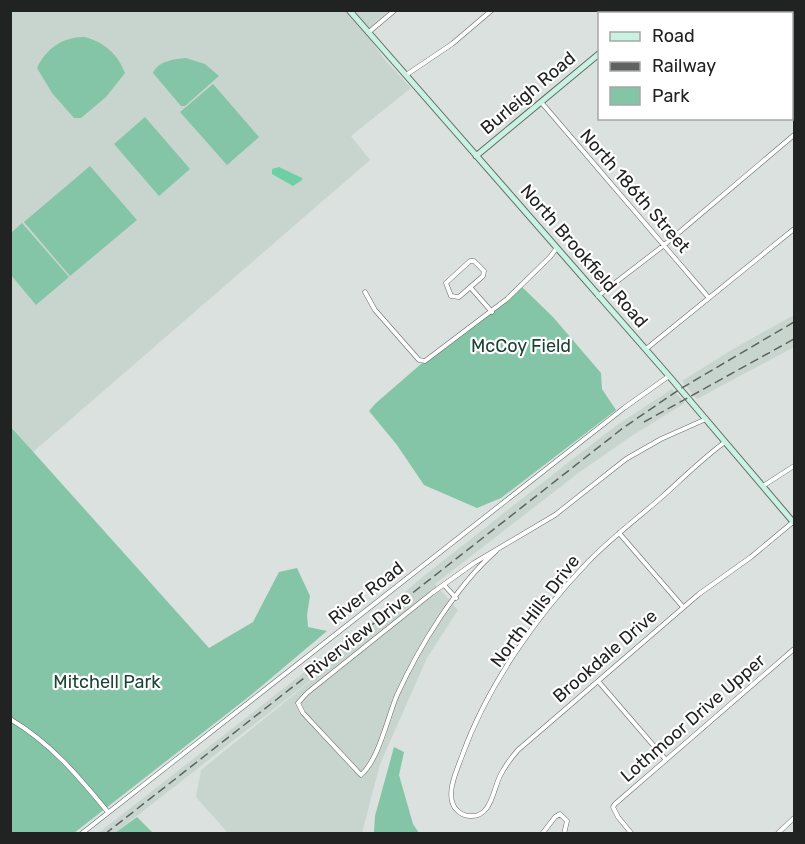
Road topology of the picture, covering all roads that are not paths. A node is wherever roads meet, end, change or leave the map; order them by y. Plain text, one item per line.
1 (349, 10) edge
2 (395, 10) edge
3 (492, 10) edge
4 (368, 33) junction
5 (598, 55) edge
6 (406, 75) junction
7 (541, 102) junction
8 (795, 135) edge
9 (476, 156) junction
10 (795, 228) edge
11 (663, 246) junction
12 (556, 249) junction
13 (470, 287) junction
14 (364, 292) dead end
15 (598, 296) junction
16 (709, 298) junction
17 (492, 312) junction
18 (646, 349) junction
19 (669, 376) junction
20 (706, 420) junction
21 (725, 442) junction
22 (795, 466) edge
23 (763, 486) junction
24 (794, 522) edge
25 (619, 533) junction
26 (496, 551) junction
27 (444, 585) junction
28 (456, 598) junction
29 (683, 607) junction
30 (795, 649) edge
31 (598, 681) junction
32 (10, 720) edge
33 (666, 760) junction
34 (456, 809) joint
35 (108, 812) junction
36 (795, 818) edge
37 (81, 834) edge
38 (542, 834) edge
39 (564, 834) edge
40 (632, 834) edge
41 (777, 834) edge

1 - 4 street, North Brookfield Road
2 - 4 street
3 - 6 street
4 - 6 street, North Brookfield Road
5 - 7 street, Burleigh Road
6 - 9 street, North Brookfield Road
7 - 9 street, Burleigh Road
7 - 11 street, North 186th Street
8 - 11 street
9 - 12 street, North Brookfield Road
10 - 16 street
11 - 15 street
11 - 16 street, North 186th Street
12 - 15 street, North Brookfield Road
12 - 17 street
13 - 13 street
13 - 17 street
14 - 17 street
15 - 18 street, North Brookfield Road
16 - 18 street
18 - 19 street, North Brookfield Road
19 - 20 street, North Brookfield Road
19 - 35 street, River Road
20 - 21 street, North Brookfield Road
20 - 26 street, Riverview Drive
21 - 23 street, North Brookfield Road
21 - 25 street, North Hills Drive
22 - 23 street
23 - 24 street, North Brookfield Road
24 - 29 street, Brookdale Drive
25 - 29 street
25 - 34 street, North Hills Drive
26 - 27 street, Riverview Drive
26 - 28 street, Riverview Drive
27 - 28 street
27 - 28 street, Riverview Drive
29 - 31 street, Brookdale Drive
30 - 33 street, Lothmoor Drive Upper
31 - 33 street
31 - 34 street, Brookdale Drive
32 - 35 street
33 - 40 street, Lothmoor Drive Upper
35 - 37 street, River Road
36 - 41 street
38 - 39 street

